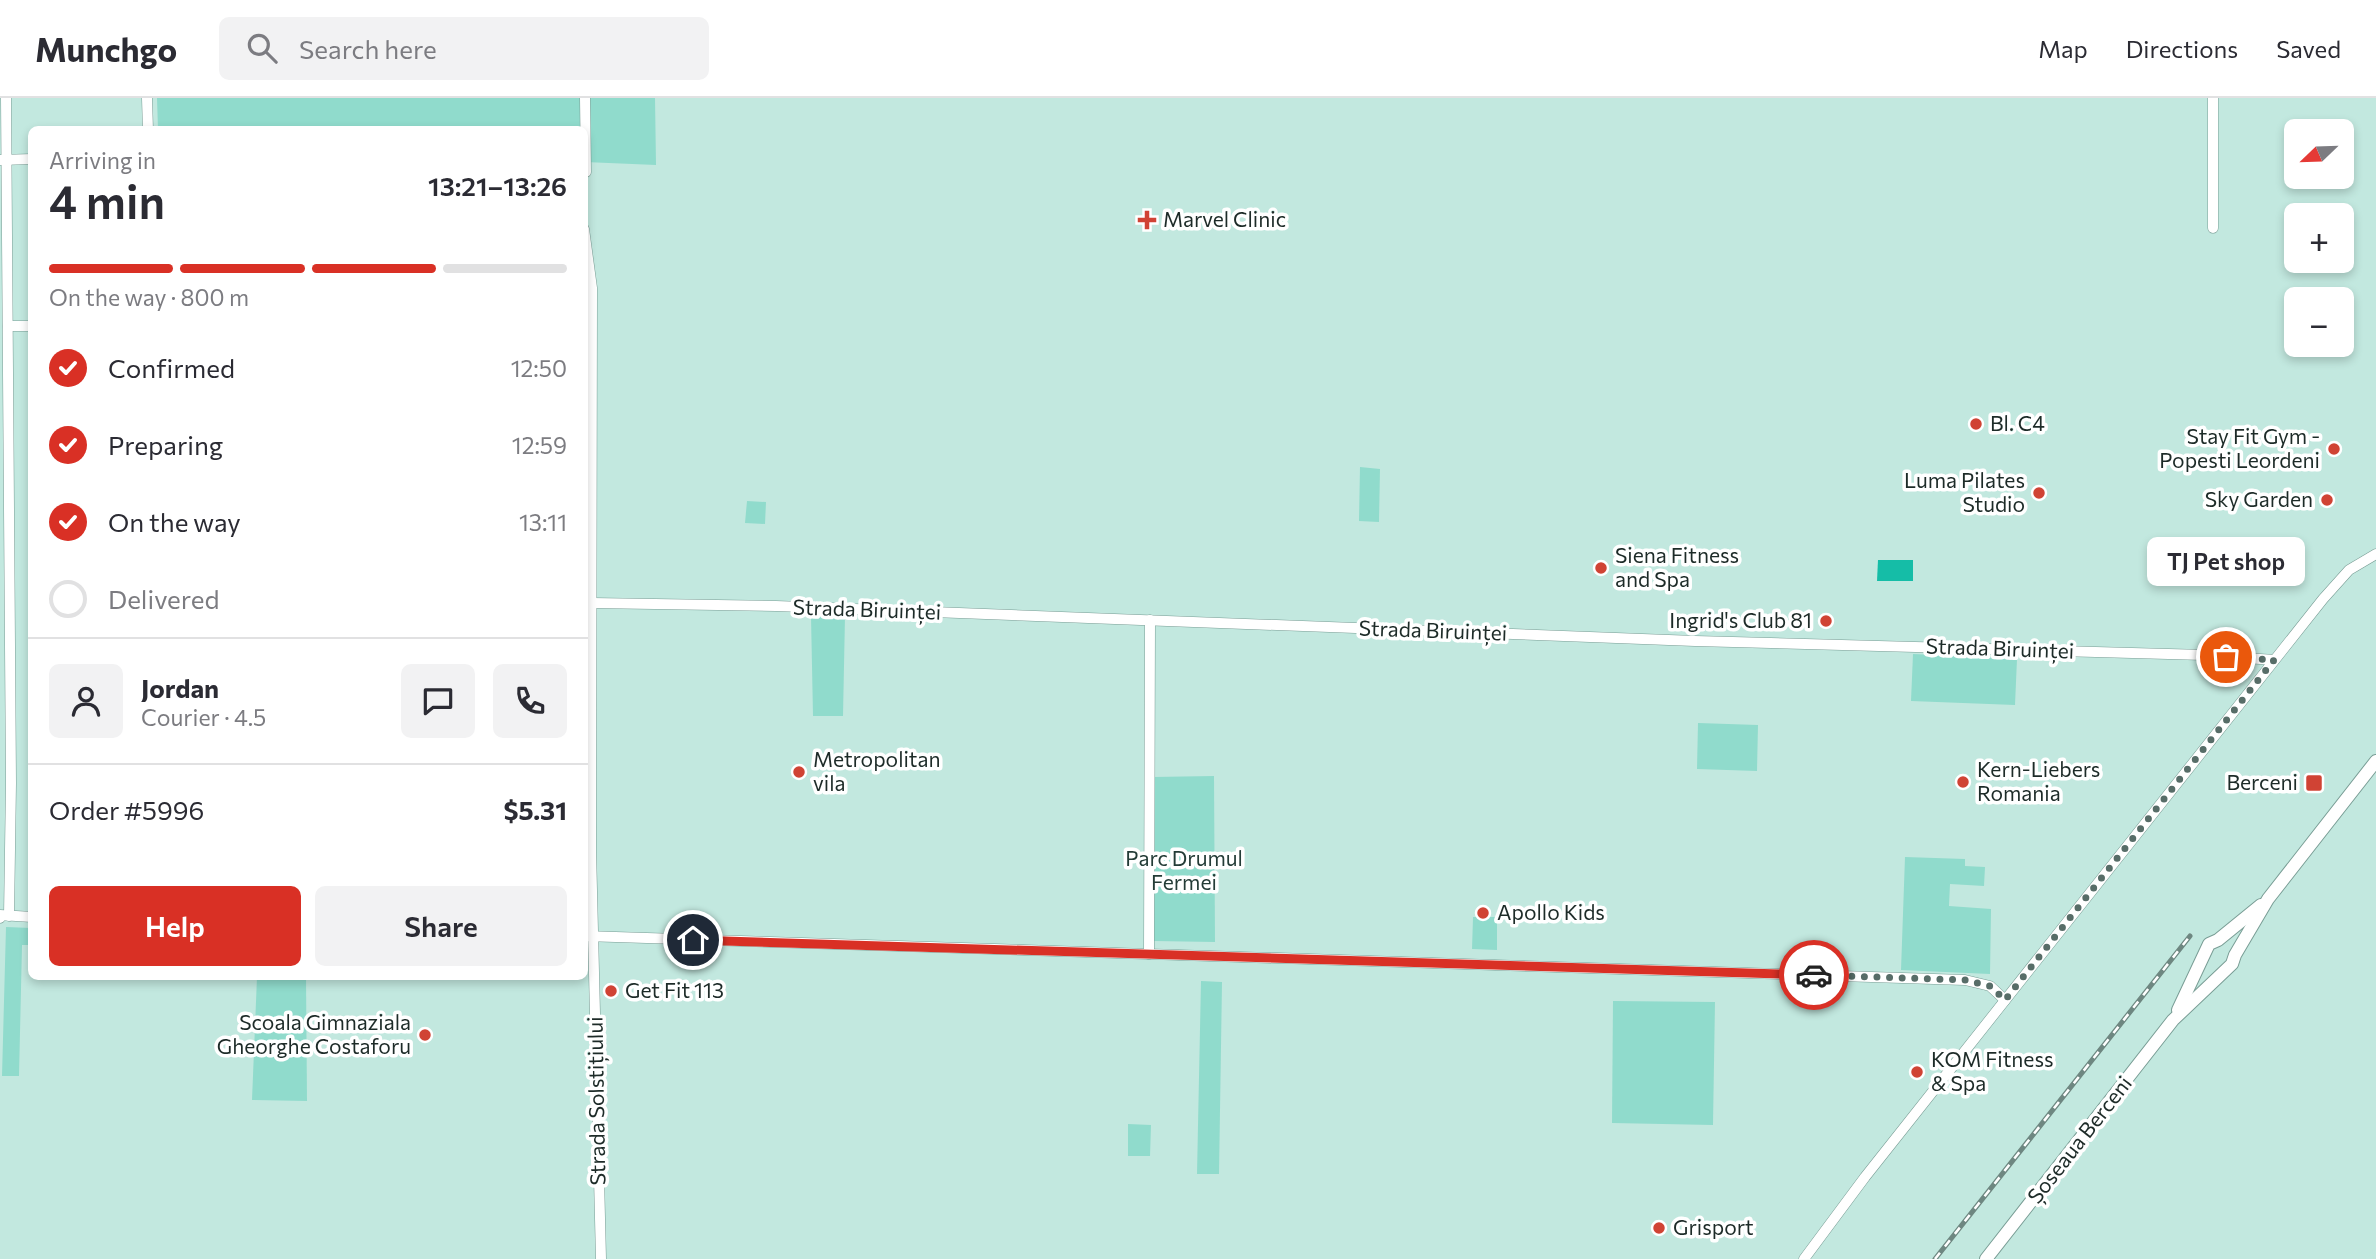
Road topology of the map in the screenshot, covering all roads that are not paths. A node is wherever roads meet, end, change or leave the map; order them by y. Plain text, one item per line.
1 (6, 98) edge
2 (147, 98) edge
3 (585, 98) edge
4 (2213, 98) edge
5 (148, 126) edge
6 (585, 126) edge
7 (28, 159) edge
8 (4, 160) edge
9 (2213, 228) dead end
10 (588, 258) edge
11 (8, 326) junction
12 (28, 326) edge
13 (2376, 554) edge
14 (592, 603) junction
15 (1150, 620) junction
16 (2274, 660) junction
17 (2376, 761) edge
18 (2268, 900) junction
19 (3, 916) edge
20 (28, 917) edge
21 (589, 937) edge
22 (2218, 940) junction
23 (1149, 954) junction
24 (2235, 955) junction
25 (2204, 958) junction
26 (2224, 971) junction
27 (2005, 1000) junction
28 (2173, 1020) junction
29 (601, 1259) edge
30 (1804, 1259) edge
31 (1986, 1259) edge

1 - 8 street
2 - 5 street
3 - 6 street
4 - 9 street
7 - 8 street
8 - 11 street
10 - 14 street, Strada Solstițiului
11 - 12 street
11 - 19 street
13 - 16 street
14 - 15 street, Strada Biruinței
14 - 21 street, Strada Solstițiului
15 - 16 street, Strada Biruinței
15 - 23 street
16 - 27 street
17 - 18 main road, Șoseaua Berceni
18 - 22 main road, Șoseaua Berceni
18 - 24 main road, Șoseaua Berceni
19 - 20 street
21 - 23 street
21 - 29 street, Strada Solstițiului
22 - 24 main road
22 - 25 main road, Șoseaua Berceni
23 - 27 street
24 - 26 main road, Șoseaua Berceni
25 - 26 main road
25 - 28 main road, Șoseaua Berceni
26 - 28 main road, Șoseaua Berceni
27 - 30 street
28 - 31 main road, Șoseaua Berceni

